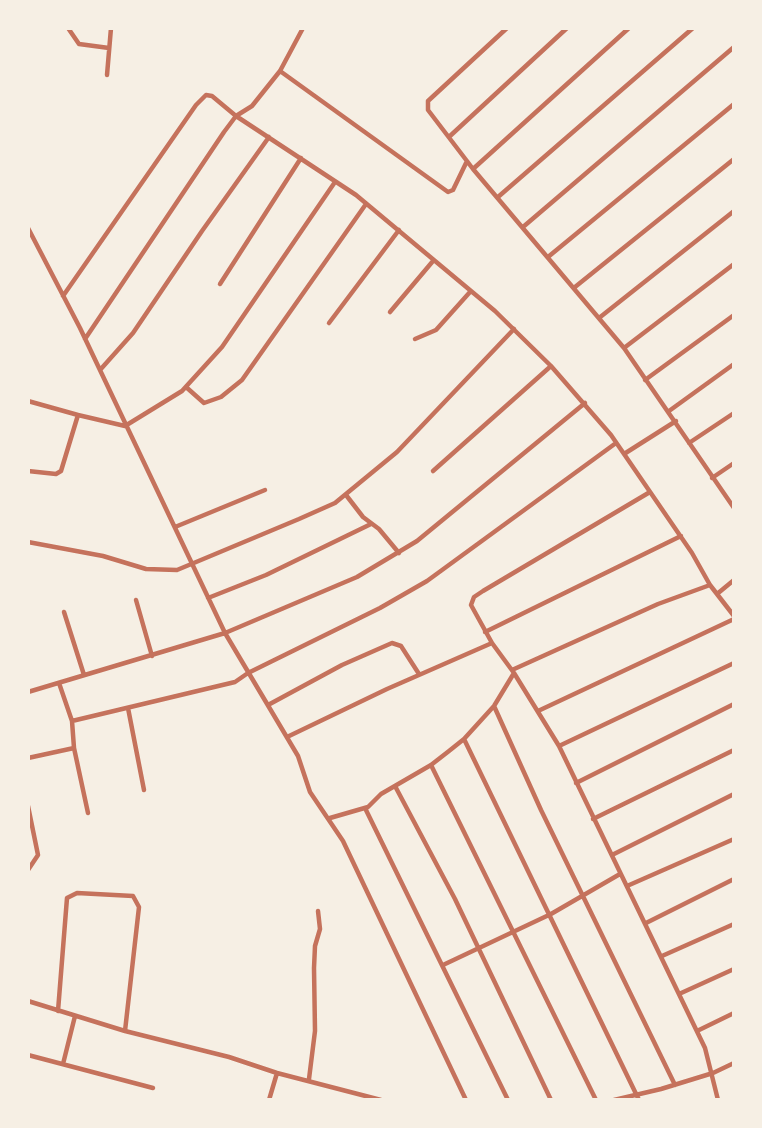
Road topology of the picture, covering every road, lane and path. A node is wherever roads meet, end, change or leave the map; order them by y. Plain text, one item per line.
1 (68, 28) edge
2 (111, 28) edge
3 (303, 28) edge
4 (507, 28) edge
5 (567, 28) edge
6 (629, 28) edge
7 (693, 28) edge
8 (734, 47) edge
9 (109, 48) junction
10 (280, 71) junction
11 (107, 75) dead end
12 (734, 104) edge
13 (237, 116) junction
14 (450, 136) junction
15 (269, 137) junction
16 (301, 158) junction
17 (734, 159) edge
18 (467, 161) junction
19 (473, 169) junction
20 (335, 182) junction
21 (498, 197) junction
22 (366, 204) junction
23 (734, 211) edge
24 (523, 227) junction
25 (28, 228) edge
26 (399, 230) junction
27 (548, 257) junction
28 (433, 261) junction
29 (734, 264) edge
30 (220, 284) dead end
31 (575, 287) junction
32 (470, 292) junction
33 (63, 296) junction
34 (390, 312) dead end
35 (734, 315) edge
36 (599, 318) junction
37 (329, 323) dead end
38 (514, 329) junction
39 (85, 339) junction
40 (415, 339) dead end
41 (624, 348) junction
42 (734, 364) edge
43 (551, 366) junction
44 (100, 370) junction
45 (645, 380) junction
46 (184, 389) junction
47 (28, 400) edge
48 (585, 404) junction
49 (669, 411) junction
50 (734, 413) edge
51 (78, 415) junction
52 (676, 421) junction
53 (125, 426) junction
54 (616, 443) junction
55 (690, 443) junction
56 (624, 454) junction
57 (734, 463) edge
58 (28, 471) edge
59 (433, 471) dead end
60 (712, 478) junction
61 (265, 490) dead end
62 (650, 492) junction
63 (346, 495) junction
64 (734, 508) edge
65 (371, 524) junction
66 (175, 527) junction
67 (681, 536) junction
68 (28, 542) edge
69 (399, 553) junction
70 (193, 565) junction
71 (734, 580) edge
72 (710, 585) junction
73 (717, 594) junction
74 (208, 598) junction
75 (136, 600) dead end
76 (64, 612) dead end
77 (734, 617) edge
78 (485, 632) junction
79 (225, 633) junction
80 (492, 643) junction
81 (152, 656) junction
82 (734, 663) edge
83 (513, 671) junction
84 (248, 673) junction
85 (419, 674) junction
86 (84, 675) junction
87 (59, 683) junction
88 (28, 692) edge
89 (268, 705) junction
90 (734, 705) edge
91 (494, 706) junction
92 (128, 708) junction
93 (538, 711) junction
94 (72, 721) junction
95 (287, 737) junction
96 (464, 740) junction
97 (560, 746) junction
98 (74, 748) junction
99 (734, 750) edge
100 (28, 758) edge
101 (431, 765) junction
102 (576, 783) junction
103 (395, 786) junction
104 (144, 790) dead end
105 (734, 794) edge
106 (28, 806) edge
107 (365, 808) junction
108 (88, 813) dead end
109 (330, 818) junction
110 (593, 819) junction
111 (734, 839) edge
112 (612, 855) junction
113 (28, 870) edge
114 (620, 874) junction
115 (734, 879) edge
116 (627, 886) junction
117 (583, 896) junction
118 (318, 911) dead end
119 (551, 914) junction
120 (646, 923) junction
121 (734, 924) edge
122 (514, 932) junction
123 (479, 948) junction
124 (662, 956) junction
125 (443, 965) junction
126 (734, 969) edge
127 (679, 994) junction
128 (28, 1001) edge
129 (58, 1011) junction
130 (734, 1013) edge
131 (75, 1016) junction
132 (125, 1031) junction
133 (697, 1031) junction
134 (28, 1055) edge
135 (63, 1064) junction
136 (734, 1064) edge
137 (277, 1073) junction
138 (713, 1073) junction
139 (309, 1079) junction
140 (675, 1085) junction
141 (153, 1088) dead end
142 (639, 1098) edge
143 (268, 1100) edge
144 (381, 1100) edge
145 (466, 1100) edge
146 (508, 1100) edge
147 (551, 1100) edge
148 (596, 1100) edge
149 (614, 1100) edge
150 (718, 1100) edge

1 - 9 street
2 - 9 street
3 - 10 street
4 - 14 street
5 - 14 street
6 - 19 street
7 - 21 street
8 - 24 street
9 - 11 street
10 - 13 street
10 - 18 street
12 - 27 street
13 - 15 street
13 - 33 street
13 - 39 street
14 - 18 street
15 - 16 street
15 - 44 street
16 - 20 street
16 - 30 street
17 - 31 street
18 - 19 street
19 - 21 street
20 - 22 street
20 - 46 street
21 - 24 street
22 - 26 street
22 - 46 street
23 - 36 street
24 - 27 street
25 - 33 street
26 - 28 street
26 - 37 street
27 - 31 street
28 - 32 street
28 - 34 street
29 - 41 street
31 - 36 street
32 - 38 street
32 - 40 street
33 - 39 street
35 - 45 street
36 - 41 street
38 - 43 street
38 - 63 street
39 - 44 street
41 - 45 street
42 - 49 street
43 - 48 street
43 - 59 street
44 - 53 street
45 - 49 street
46 - 53 street
47 - 51 street
48 - 54 street
48 - 69 street
49 - 52 street
50 - 55 street
51 - 53 street
51 - 58 street
52 - 55 street
52 - 56 street
53 - 66 street
54 - 56 street
54 - 84 street
55 - 60 street
56 - 62 street
57 - 60 street
60 - 64 street
61 - 66 street
62 - 67 street
62 - 78 street
63 - 65 street
63 - 70 street
65 - 69 street
65 - 74 street
66 - 70 street
67 - 72 street
67 - 78 street
68 - 70 street
69 - 79 street
70 - 74 street
71 - 73 street
72 - 73 street
72 - 83 street
73 - 77 street
74 - 79 street
75 - 81 street
76 - 86 street
77 - 93 street
78 - 80 street
79 - 81 street
79 - 84 street
80 - 83 street
80 - 85 street
81 - 86 street
82 - 97 street
83 - 91 street
83 - 93 street
84 - 89 street
84 - 92 street
85 - 89 street
85 - 95 street
86 - 87 street
87 - 88 street
87 - 94 street
89 - 95 street
90 - 102 street
91 - 96 street
91 - 117 street
92 - 94 street
92 - 104 street
93 - 97 street
94 - 98 street
95 - 109 street
96 - 101 street
96 - 119 street
97 - 102 street
98 - 100 street
98 - 108 street
99 - 110 street
101 - 103 street
101 - 122 street
102 - 110 street
103 - 107 street
103 - 123 street
105 - 112 street
106 - 113 street
107 - 109 street
107 - 125 street
109 - 145 street
110 - 112 street
111 - 116 street
112 - 114 street
114 - 116 street
114 - 117 street
115 - 120 street
116 - 120 street
117 - 119 street
117 - 140 street
118 - 139 street
119 - 122 street
119 - 142 street
120 - 124 street
121 - 124 street
122 - 123 street
122 - 148 street
123 - 125 street
123 - 147 street
124 - 127 street
125 - 146 street
126 - 127 street
127 - 133 street
128 - 129 street
129 - 131 street
129 - 132 street
130 - 133 street
131 - 132 street
131 - 135 street
132 - 137 street
133 - 138 street
134 - 135 street
135 - 141 street
136 - 138 street
137 - 139 street
137 - 143 street
138 - 140 street
138 - 150 street
139 - 144 street
140 - 142 street
142 - 149 street

